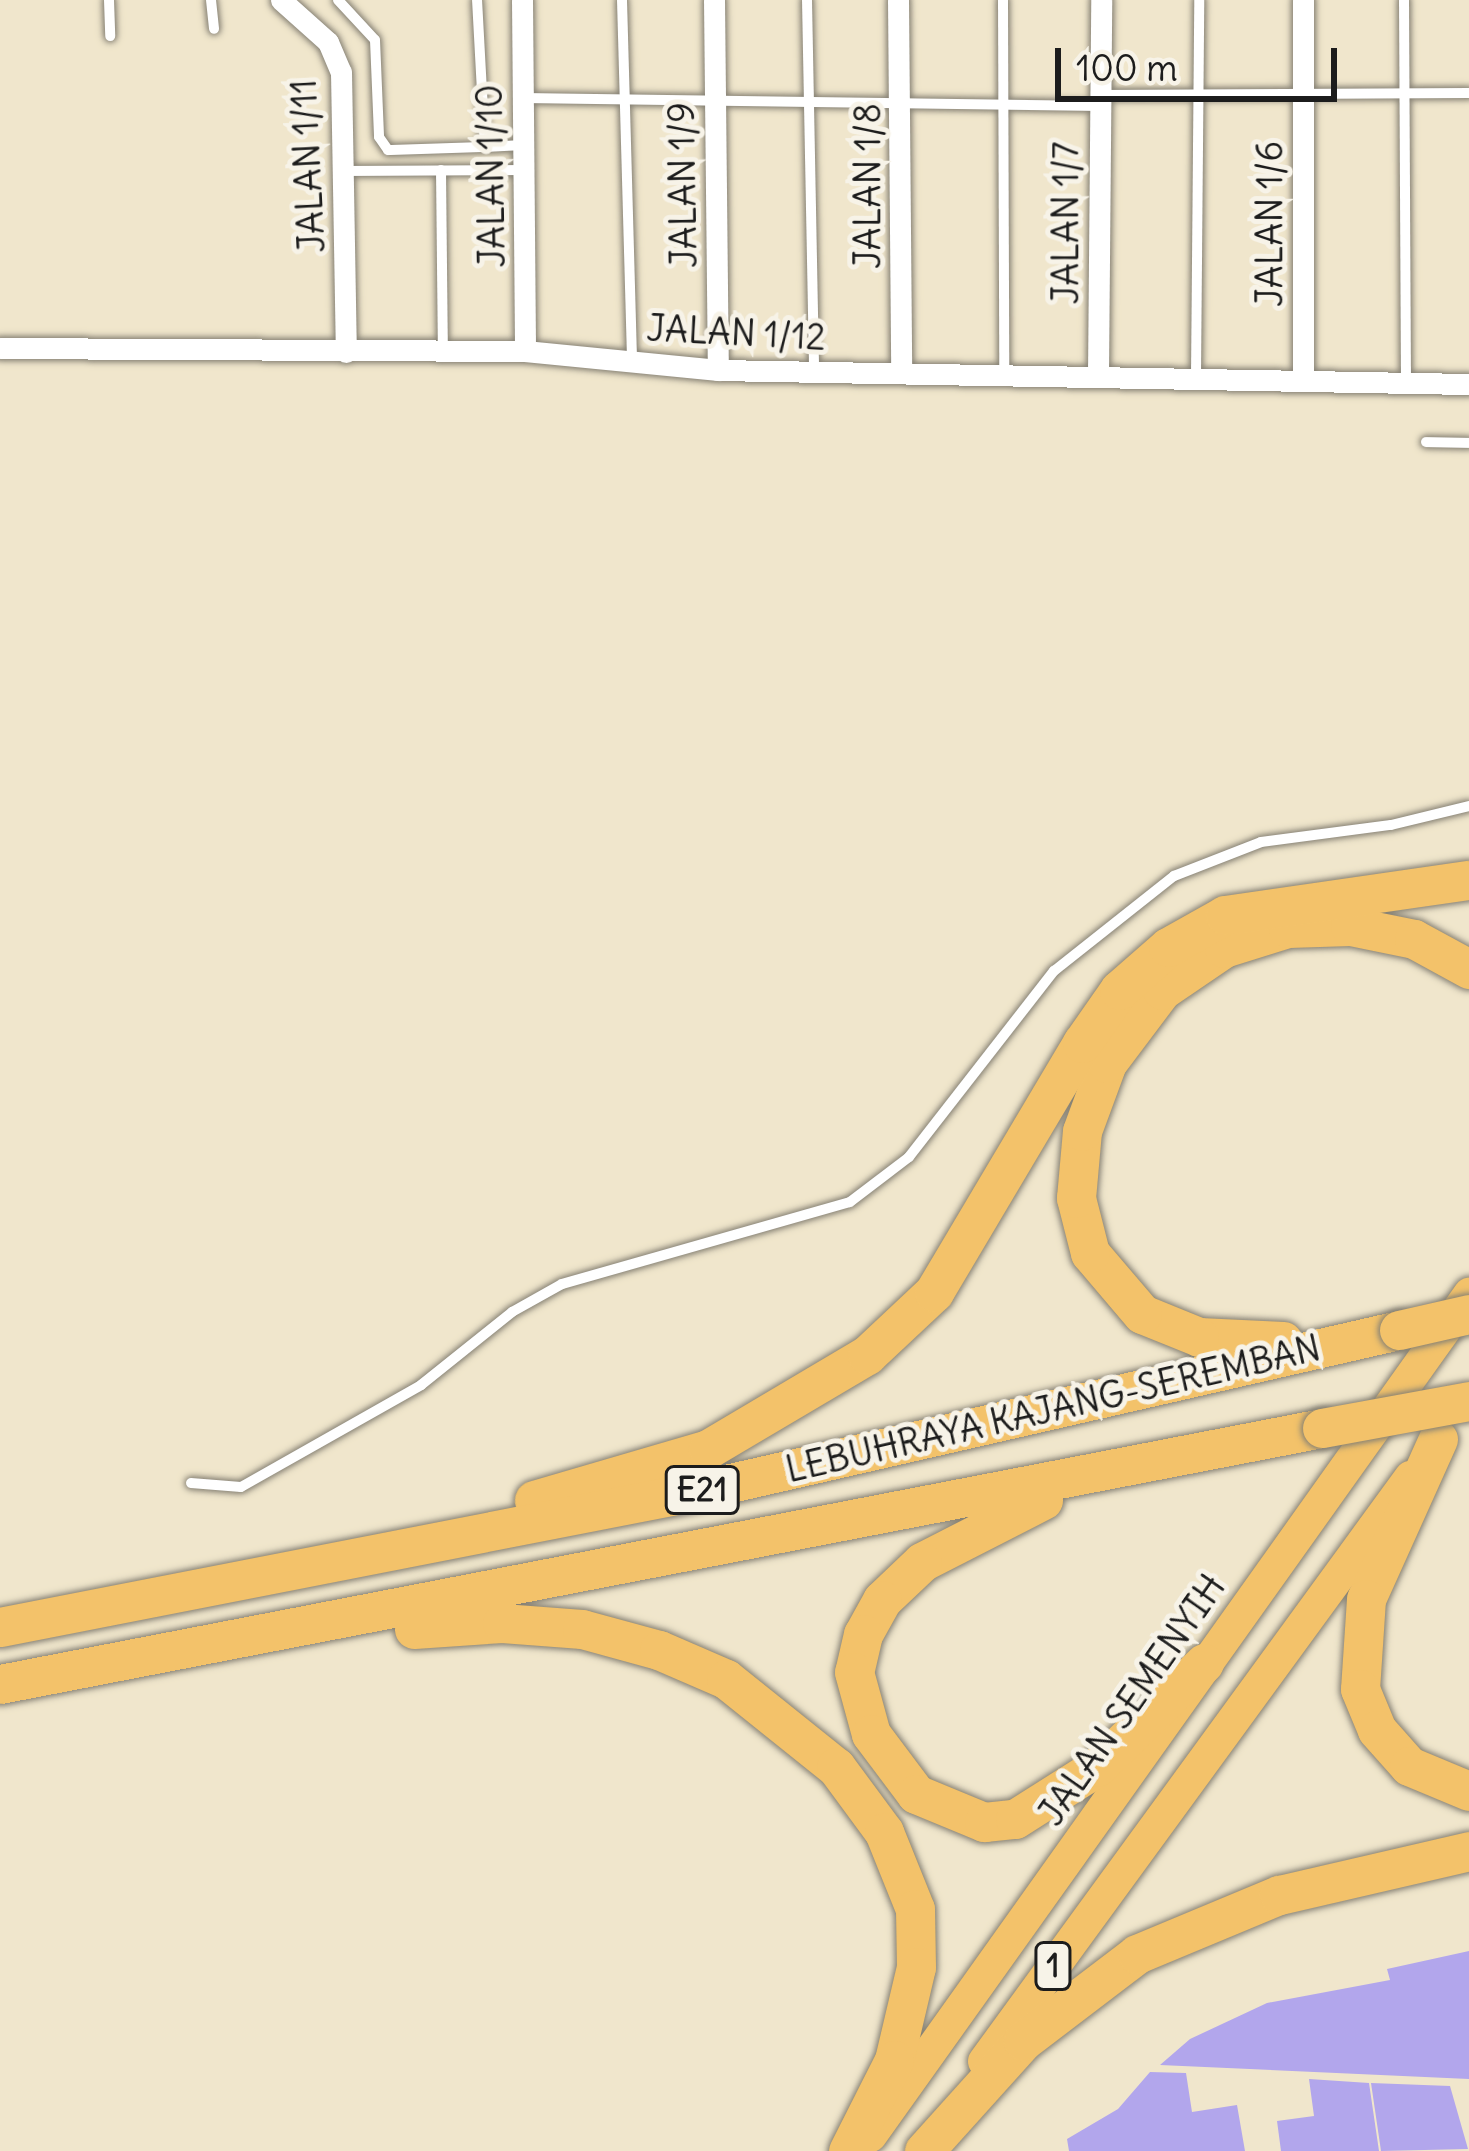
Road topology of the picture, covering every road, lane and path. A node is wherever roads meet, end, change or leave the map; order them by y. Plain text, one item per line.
1 (109, 0) edge
2 (211, 0) edge
3 (281, 0) edge
4 (338, 0) edge
5 (477, 0) edge
6 (522, 0) edge
7 (622, 0) edge
8 (713, 0) edge
9 (807, 0) edge
10 (898, 0) edge
11 (1003, 0) edge
12 (1101, 0) edge
13 (1199, 0) edge
14 (1303, 0) edge
15 (1404, 0) edge
16 (214, 29) dead end
17 (110, 36) dead end
18 (1469, 93) edge
19 (1403, 95) junction
20 (1202, 97) junction
21 (523, 98) junction
22 (624, 98) junction
23 (715, 98) junction
24 (1303, 98) junction
25 (1100, 100) junction
26 (809, 102) junction
27 (1003, 108) junction
28 (902, 109) junction
29 (523, 145) junction
30 (484, 147) junction
31 (441, 170) junction
32 (524, 170) junction
33 (346, 171) junction
34 (0, 348) edge
35 (346, 352) junction
36 (525, 352) junction
37 (443, 354) junction
38 (632, 362) junction
39 (718, 370) junction
40 (814, 371) junction
41 (901, 372) junction
42 (1004, 373) junction
43 (1098, 374) junction
44 (1196, 376) junction
45 (1303, 377) junction
46 (1406, 382) junction
47 (1469, 384) edge
48 (1426, 442) dead end
49 (1469, 442) edge
50 (1469, 806) edge
51 (1469, 880) edge
52 (1469, 969) edge
53 (1467, 1302) edge
54 (1357, 1340) junction
55 (1469, 1392) edge
56 (1469, 1401) edge
57 (1438, 1438) junction
58 (1085, 1479) junction
59 (191, 1483) dead end
60 (322, 1562) junction
61 (0, 1627) edge
62 (246, 1639) junction
63 (1204, 1663) junction
64 (0, 1684) edge
65 (1469, 1791) edge
66 (1469, 1851) edge
67 (848, 2151) edge
68 (858, 2151) edge
69 (921, 2151) edge

1 - 17 lane
2 - 16 lane
3 - 33 street, JALAN 1/11
4 - 30 lane
5 - 30 lane
6 - 21 street, JALAN 1/10
7 - 22 lane
8 - 23 street, JALAN 1/9
9 - 26 lane
10 - 28 street, JALAN 1/8
11 - 27 lane
12 - 25 street, JALAN 1/7
13 - 20 lane
14 - 24 street, JALAN 1/6
15 - 19 lane
18 - 19 lane
19 - 24 lane
19 - 46 lane
20 - 24 lane
20 - 25 lane
20 - 44 lane
21 - 22 lane
21 - 29 street, JALAN 1/10
22 - 23 lane
22 - 38 lane
23 - 26 lane
23 - 39 street, JALAN 1/9
24 - 45 street, JALAN 1/6
25 - 27 lane
25 - 43 street, JALAN 1/7
26 - 28 lane
26 - 40 lane
27 - 28 lane
27 - 42 lane
28 - 41 street, JALAN 1/8
29 - 30 lane
29 - 32 street, JALAN 1/10
31 - 32 lane
31 - 33 lane
31 - 37 lane
32 - 36 street, JALAN 1/10
33 - 35 street, JALAN 1/11
34 - 35 street, JALAN 1/12
35 - 37 street, JALAN 1/12
36 - 37 street, JALAN 1/12
36 - 38 street, JALAN 1/12
38 - 39 street, JALAN 1/12
39 - 40 street, JALAN 1/12
40 - 41 street, JALAN 1/12
41 - 42 street, JALAN 1/12
42 - 43 street, JALAN 1/12
43 - 44 street, JALAN 1/12
44 - 45 street, JALAN 1/12
45 - 46 street, JALAN 1/12
46 - 47 street, JALAN 1/12
48 - 49 lane
50 - 59 lane
51 - 60 highway
52 - 54 highway
53 - 54 highway, LEBUHRAYA KAJANG-SEREMBAN / E21, bridge
53 - 63 main road, JALAN SEMENYIH / 1
54 - 60 highway, LEBUHRAYA KAJANG-SEREMBAN / E21
55 - 57 main road, 1
56 - 58 highway, LEBUHRAYA KAJANG-SEREMBAN / E21, bridge
57 - 65 highway
57 - 69 main road, 1
58 - 62 highway, LEBUHRAYA KAJANG-SEREMBAN / E21
58 - 63 highway
60 - 61 highway, LEBUHRAYA KAJANG-SEREMBAN / E21
62 - 64 highway, LEBUHRAYA KAJANG-SEREMBAN / E21
62 - 67 highway
63 - 68 main road, JALAN SEMENYIH / 1
66 - 69 highway

